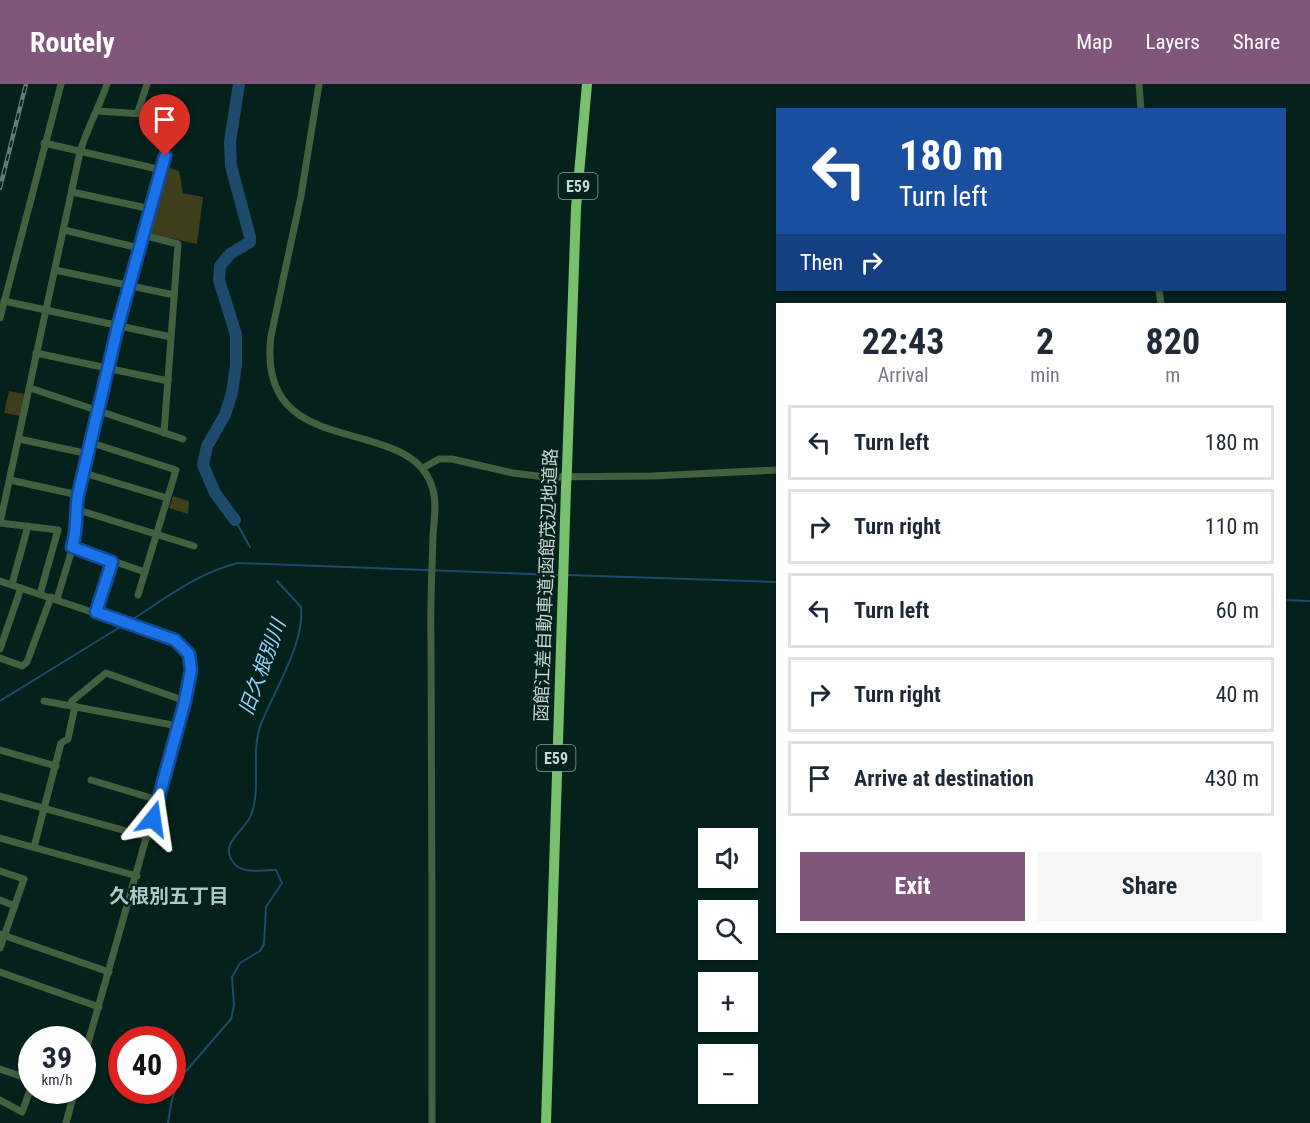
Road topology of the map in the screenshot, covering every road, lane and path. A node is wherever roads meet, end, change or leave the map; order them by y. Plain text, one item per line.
1 (61, 84) edge
2 (106, 84) edge
3 (147, 84) edge
4 (319, 84) edge
5 (587, 84) edge
6 (1138, 84) edge
7 (1141, 108) edge
8 (98, 111) junction
9 (138, 112) junction
10 (44, 143) junction
11 (80, 152) junction
12 (162, 170) junction
13 (72, 192) junction
14 (151, 209) junction
15 (64, 230) junction
16 (143, 235) junction
17 (139, 248) junction
18 (55, 270) junction
19 (129, 286) junction
20 (174, 295) junction
21 (4, 301) junction
22 (46, 310) junction
23 (0, 318) edge
24 (118, 326) junction
25 (171, 337) junction
26 (36, 353) junction
27 (109, 368) junction
28 (168, 381) junction
29 (30, 388) junction
30 (99, 410) junction
31 (164, 433) junction
32 (19, 439) junction
33 (183, 440) dead end
34 (92, 443) junction
35 (89, 454) junction
36 (423, 468) junction
37 (776, 470) edge
38 (84, 473) junction
39 (10, 480) junction
40 (78, 495) junction
41 (167, 498) junction
42 (75, 509) junction
43 (0, 523) edge
44 (28, 526) junction
45 (156, 535) junction
46 (194, 546) dead end
47 (72, 547) junction
48 (112, 562) junction
49 (145, 572) junction
50 (0, 581) edge
51 (12, 585) junction
52 (21, 588) junction
53 (40, 594) junction
54 (138, 595) dead end
55 (54, 598) junction
56 (96, 612) junction
57 (0, 649) edge
58 (0, 658) edge
59 (44, 701) dead end
60 (185, 701) junction
61 (72, 706) junction
62 (178, 726) junction
63 (0, 750) edge
64 (56, 765) junction
65 (91, 780) dead end
66 (0, 796) edge
67 (158, 800) junction
68 (44, 808) junction
69 (148, 837) junction
70 (0, 838) edge
71 (34, 847) junction
72 (0, 871) edge
73 (137, 876) junction
74 (0, 900) edge
75 (15, 906) junction
76 (2, 934) edge
77 (0, 948) edge
78 (0, 972) edge
79 (109, 972) junction
80 (99, 1007) junction
81 (93, 1026) edge
82 (0, 1069) edge
83 (18, 1075) edge
84 (0, 1100) edge
85 (25, 1104) edge
86 (71, 1104) edge
87 (66, 1123) edge
88 (432, 1123) edge
89 (546, 1123) edge

1 - 10 street
2 - 8 street
3 - 9 street
4 - 36 street
5 - 89 highway, 函館江差自動車道;函館茂辺地道路 / E59, bridge
6 - 7 street
8 - 9 street
8 - 11 street
9 - 12 street
10 - 11 street
10 - 21 street
11 - 12 street
11 - 13 street
12 - 14 street
13 - 14 street
13 - 15 street
14 - 16 street
15 - 17 street
15 - 18 street
16 - 17 street
16 - 20 street
17 - 19 street
18 - 19 street
18 - 22 street
19 - 20 street
19 - 24 street
20 - 25 street
21 - 22 street
21 - 23 street
22 - 24 street
22 - 26 street
24 - 25 street
24 - 27 street
25 - 28 street
26 - 27 street
26 - 29 street
27 - 28 street
27 - 30 street
28 - 31 street
29 - 30 street
29 - 32 street
30 - 31 street
30 - 34 street
31 - 33 street
32 - 35 street
32 - 39 street
34 - 35 street
34 - 41 street
35 - 38 street
36 - 37 street
36 - 88 street
38 - 40 street
38 - 41 street
39 - 40 street
39 - 43 street
40 - 42 street
41 - 45 street
42 - 45 street
42 - 47 street
43 - 44 street
44 - 51 street
44 - 53 street
45 - 46 street
45 - 49 street
47 - 48 street
47 - 55 street
48 - 49 street
48 - 56 street
49 - 54 street
50 - 51 street
51 - 52 street
52 - 53 street
52 - 57 street
53 - 55 street
55 - 56 street
55 - 58 street
56 - 60 street
59 - 61 street
60 - 61 street
60 - 62 street
61 - 62 street
61 - 64 street
62 - 67 street
63 - 64 street
64 - 68 street
65 - 67 street
66 - 68 street
67 - 69 street
68 - 69 street
68 - 71 street
69 - 73 street
70 - 71 street
71 - 73 street
72 - 75 street
73 - 79 street
74 - 75 street
75 - 76 street
76 - 77 street
76 - 79 street
78 - 80 street
79 - 80 street
80 - 81 street
82 - 83 street
84 - 85 street
86 - 87 street

